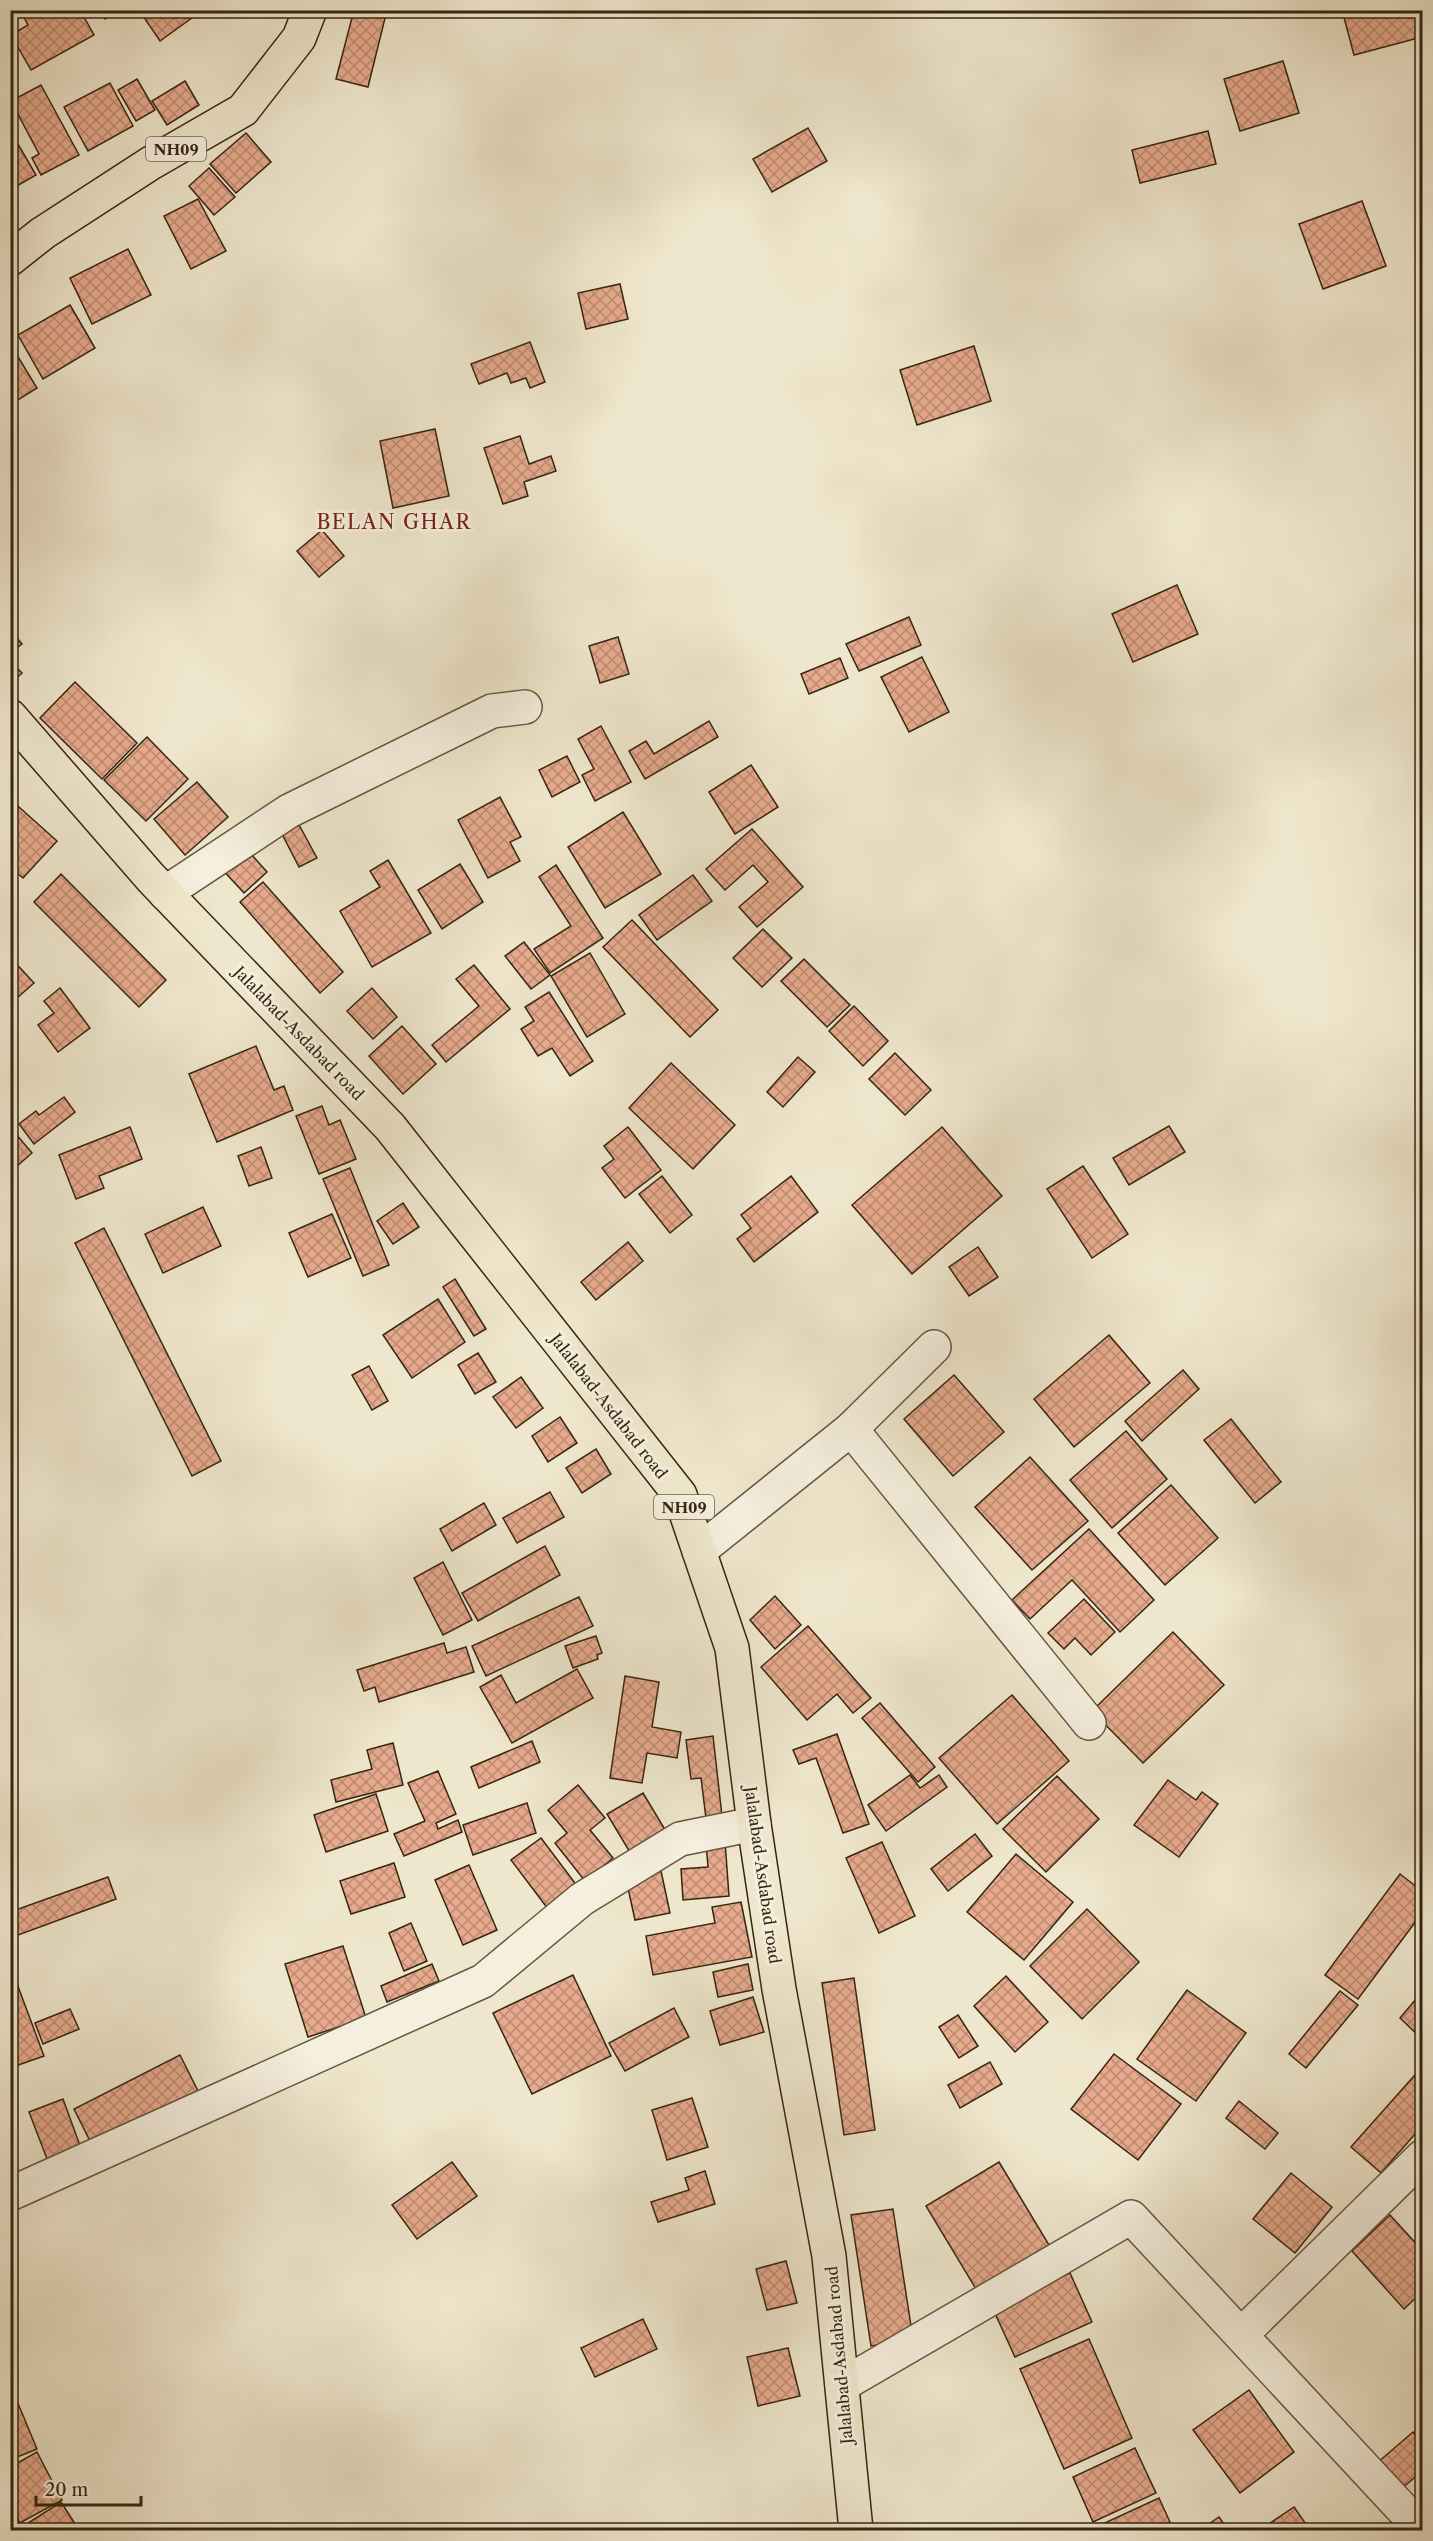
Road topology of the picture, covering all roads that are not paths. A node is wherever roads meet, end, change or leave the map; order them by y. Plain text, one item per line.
1 (310, 10) edge
2 (10, 259) edge
3 (525, 707) dead end
4 (10, 716) edge
5 (165, 893) junction
6 (934, 1347) dead end
7 (851, 1429) junction
8 (699, 1551) junction
9 (1089, 1723) dead end
10 (754, 1824) junction
11 (1422, 2157) edge
12 (10, 2194) edge
13 (1241, 2335) junction
14 (842, 2385) junction
15 (856, 2530) edge
16 (1422, 2530) edge

1 - 2 main road, NH09
3 - 5 street
4 - 5 main road, Jalalabad-Asdabad road / NH09
5 - 8 main road, Jalalabad-Asdabad road / NH09
6 - 7 street
7 - 8 street
7 - 9 street
8 - 10 main road, Jalalabad-Asdabad road / NH09
10 - 12 street
10 - 14 main road, Jalalabad-Asdabad road / NH09
11 - 13 street
13 - 14 street
13 - 16 street
14 - 15 main road, Jalalabad-Asdabad road / NH09

